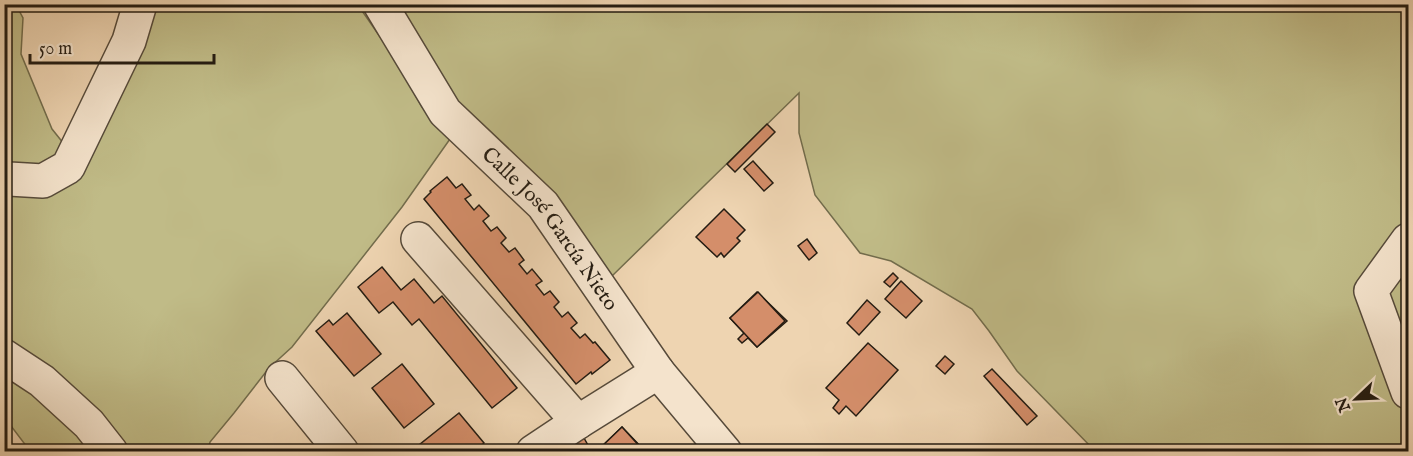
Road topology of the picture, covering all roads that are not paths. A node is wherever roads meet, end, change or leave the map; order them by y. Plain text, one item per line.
1 (140, 4) edge
2 (380, 4) edge
3 (4, 177) edge
4 (418, 239) dead end
5 (1408, 240) edge
6 (4, 356) edge
7 (658, 372) junction
8 (282, 378) dead end
9 (1408, 392) edge
10 (578, 422) junction
11 (540, 450) edge
12 (111, 452) edge
13 (342, 452) edge
14 (725, 452) edge

1 - 3 street
2 - 7 street, Calle José García Nieto
4 - 10 street
5 - 9 street
6 - 12 street
7 - 10 street
7 - 14 street, Calle José García Nieto
8 - 13 street
10 - 11 street

